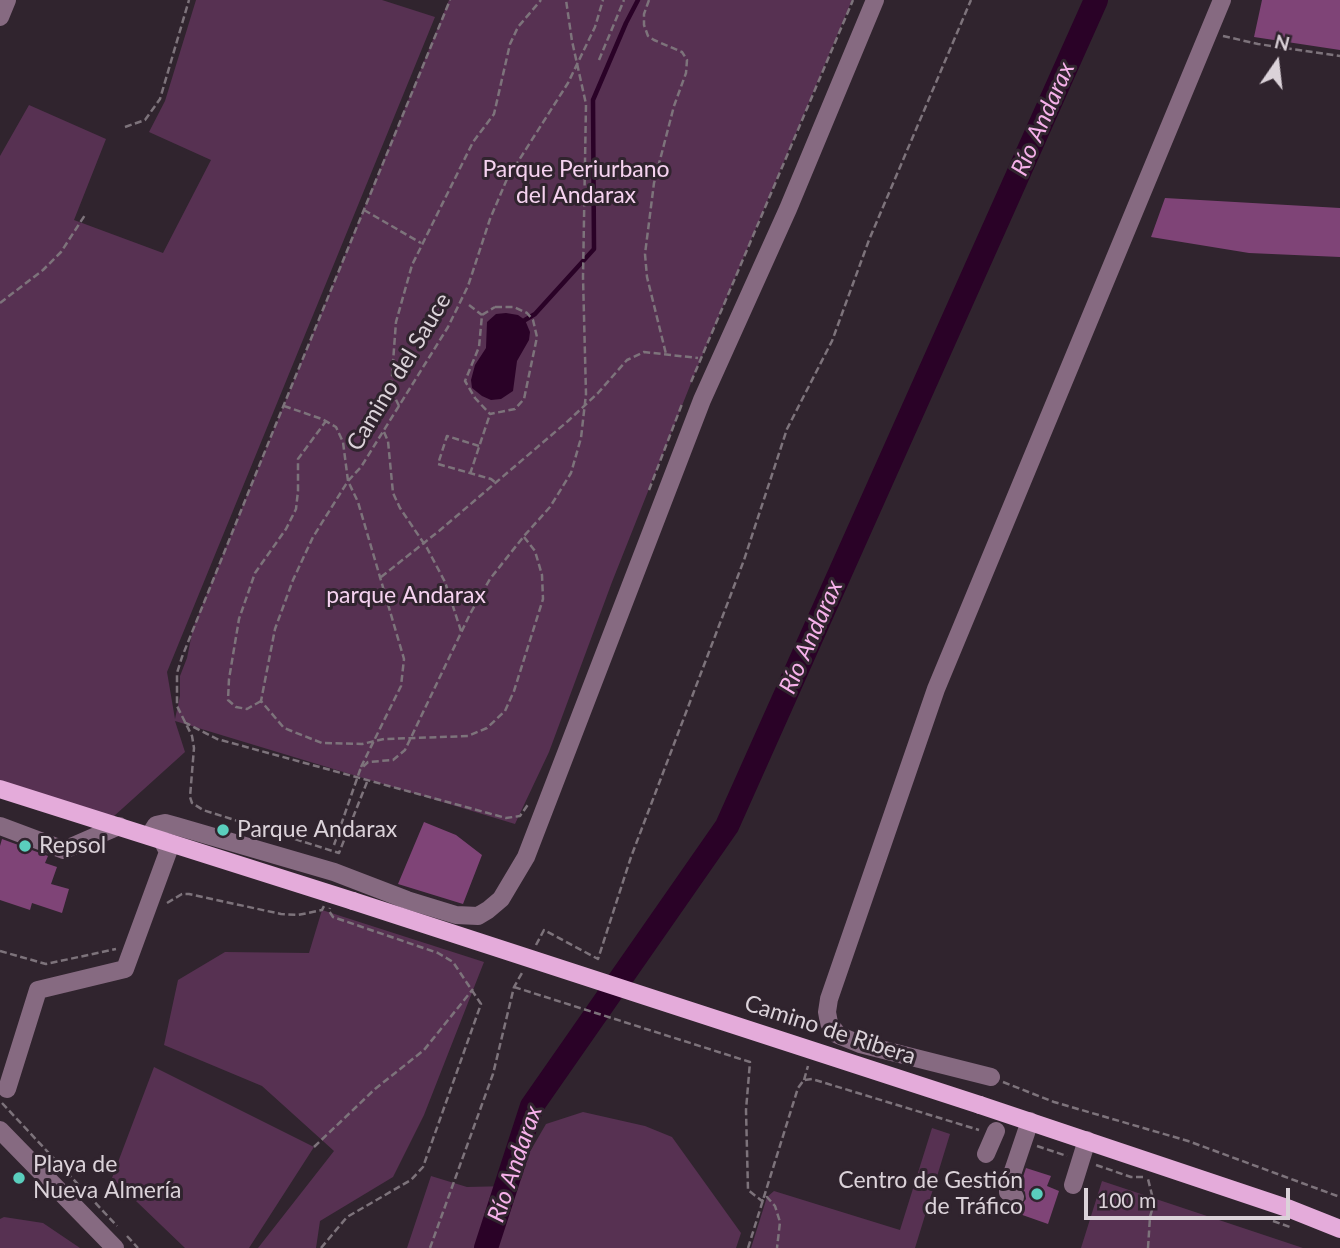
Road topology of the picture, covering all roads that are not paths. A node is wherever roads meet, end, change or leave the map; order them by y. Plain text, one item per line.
1 (7, 0) edge
2 (875, 0) edge
3 (1222, 0) edge
4 (0, 17) edge
5 (0, 789) edge
6 (119, 826) junction
7 (0, 827) edge
8 (155, 838) junction
9 (991, 1077) road end
10 (4, 1095) edge
11 (1030, 1121) junction
12 (0, 1130) edge
13 (996, 1131) road end
14 (1087, 1140) junction
15 (986, 1154) dead end
16 (1073, 1185) dead end
17 (1015, 1197) dead end
18 (1290, 1209) junction
19 (1340, 1219) edge
20 (1340, 1229) edge
21 (116, 1248) edge

1 - 4 street
2 - 8 street
3 - 9 street
5 - 6 main road, Camino de Ribera
6 - 7 street
6 - 8 main road, Camino de Ribera
8 - 10 street
8 - 11 main road, Camino de Ribera, bridge
11 - 14 main road, Camino de Ribera
11 - 17 street
12 - 21 street
13 - 15 street
14 - 16 street
14 - 18 main road, Camino de Ribera
18 - 19 main road, Camino de Ribera
18 - 20 main road, Camino de Ribera

